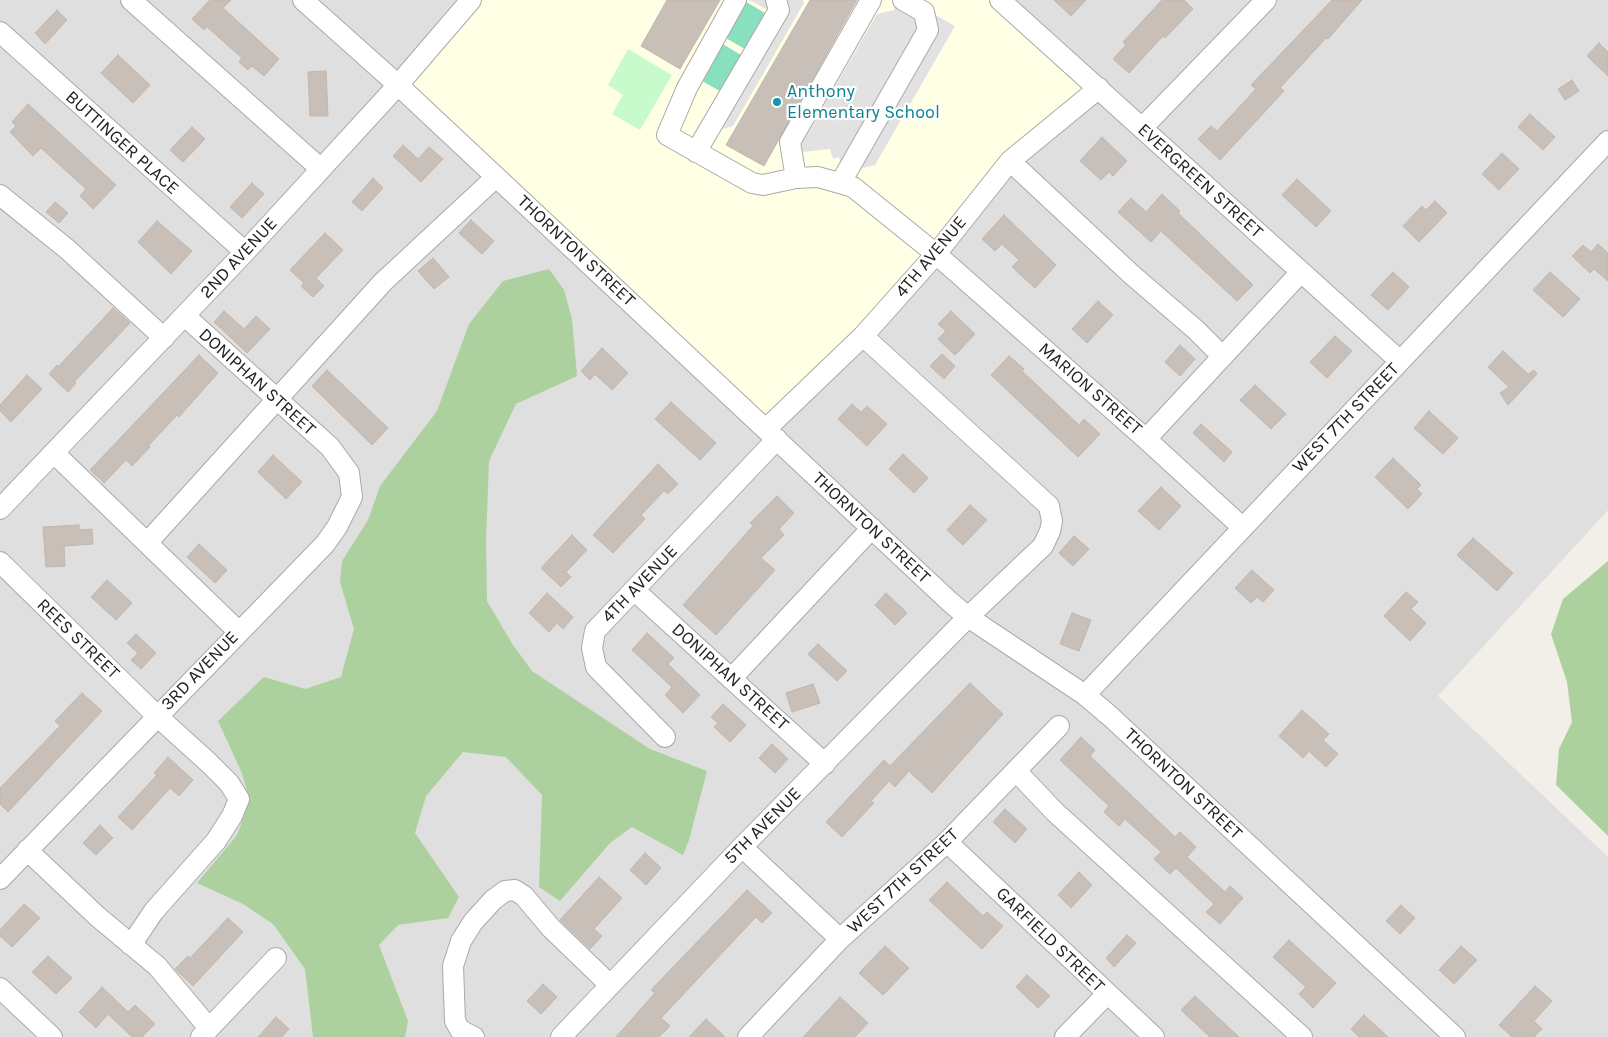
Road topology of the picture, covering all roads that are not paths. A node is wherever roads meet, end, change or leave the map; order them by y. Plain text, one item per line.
1 (131, 0) edge
2 (303, 0) edge
3 (471, 0) edge
4 (736, 0) edge
5 (776, 0) edge
6 (871, 0) edge
7 (903, 0) edge
8 (1000, 0) edge
9 (1266, 0) edge
10 (0, 32) edge
11 (398, 85) junction
12 (1099, 88) junction
13 (1142, 128) junction
14 (1608, 141) edge
15 (696, 152) junction
16 (1010, 161) junction
17 (321, 169) junction
18 (496, 177) junction
19 (796, 178) junction
20 (841, 182) junction
21 (0, 195) edge
22 (245, 252) junction
23 (936, 254) junction
24 (1301, 272) junction
25 (185, 316) junction
26 (863, 336) junction
27 (164, 338) junction
28 (1222, 356) junction
29 (1400, 361) junction
30 (276, 399) junction
31 (772, 434) junction
32 (1146, 439) junction
33 (330, 447) joint
34 (54, 453) junction
35 (0, 509) edge
36 (1242, 527) junction
37 (872, 528) junction
38 (146, 543) junction
39 (0, 562) edge
40 (634, 590) junction
41 (968, 617) junction
42 (239, 632) junction
43 (732, 679) junction
44 (1085, 695) junction
45 (157, 716) junction
46 (1059, 726) dead end
47 (665, 737) dead end
48 (825, 764) junction
49 (1016, 770) junction
50 (947, 842) junction
51 (742, 847) junction
52 (28, 850) junction
53 (0, 879) edge
54 (840, 939) junction
55 (132, 945) junction
56 (276, 958) dead end
57 (610, 985) junction
58 (0, 988) edge
59 (1107, 994) junction
60 (205, 1033) edge
61 (52, 1037) edge
62 (474, 1037) edge
63 (561, 1037) edge
64 (748, 1037) edge
65 (1065, 1037) edge
66 (1154, 1037) edge
67 (1302, 1037) edge
68 (1455, 1037) edge

1 - 17 street
2 - 11 street, THORNTON STREET
3 - 11 street, 2ND AVENUE
4 - 15 street
5 - 15 street
6 - 19 street
7 - 20 street
8 - 12 street, EVERGREEN STREET
9 - 13 street
10 - 22 street, BUTTINGER PLACE
11 - 17 street, 2ND AVENUE
11 - 18 street, THORNTON STREET
12 - 13 street, EVERGREEN STREET
12 - 16 street, 4TH AVENUE
13 - 24 street, EVERGREEN STREET
14 - 29 street, WEST 7TH STREET
15 - 19 street
16 - 23 street, 4TH AVENUE
16 - 28 street
17 - 22 street, 2ND AVENUE
18 - 30 street
18 - 31 street, THORNTON STREET
19 - 20 street
20 - 23 street, MARION STREET
21 - 27 street
22 - 25 street, 2ND AVENUE
23 - 26 street, 4TH AVENUE
23 - 32 street, MARION STREET
24 - 28 street
24 - 29 street, EVERGREEN STREET
25 - 27 street, 2ND AVENUE
25 - 30 street, DONIPHAN STREET
26 - 31 street, 4TH AVENUE
26 - 41 street, 5TH AVENUE
27 - 34 street, 2ND AVENUE
28 - 32 street
29 - 36 street, WEST 7TH STREET
30 - 33 street, DONIPHAN STREET
30 - 38 street
31 - 37 street, THORNTON STREET
31 - 40 street, 4TH AVENUE
32 - 36 street, MARION STREET
33 - 42 street, 3RD AVENUE
34 - 35 street, 2ND AVENUE
34 - 38 street
36 - 44 street, WEST 7TH STREET
37 - 41 street, THORNTON STREET
37 - 43 street
38 - 42 street
39 - 45 street, REES STREET
40 - 43 street, DONIPHAN STREET
40 - 47 street, 4TH AVENUE
41 - 44 street, THORNTON STREET
41 - 48 street, 5TH AVENUE
42 - 45 street, 3RD AVENUE
43 - 48 street, DONIPHAN STREET
44 - 68 street, THORNTON STREET
45 - 52 street, 3RD AVENUE
45 - 55 street, REES STREET
46 - 49 street, WEST 7TH STREET
48 - 51 street, 5TH AVENUE
49 - 50 street, WEST 7TH STREET
49 - 67 street
50 - 54 street, WEST 7TH STREET
50 - 59 street, GARFIELD STREET
51 - 54 street
51 - 57 street, 5TH AVENUE
52 - 53 street, 3RD AVENUE
52 - 55 street
54 - 64 street, WEST 7TH STREET
55 - 60 street
56 - 60 street
57 - 62 street
57 - 63 street, 5TH AVENUE
58 - 61 street
59 - 65 street
59 - 66 street, GARFIELD STREET

